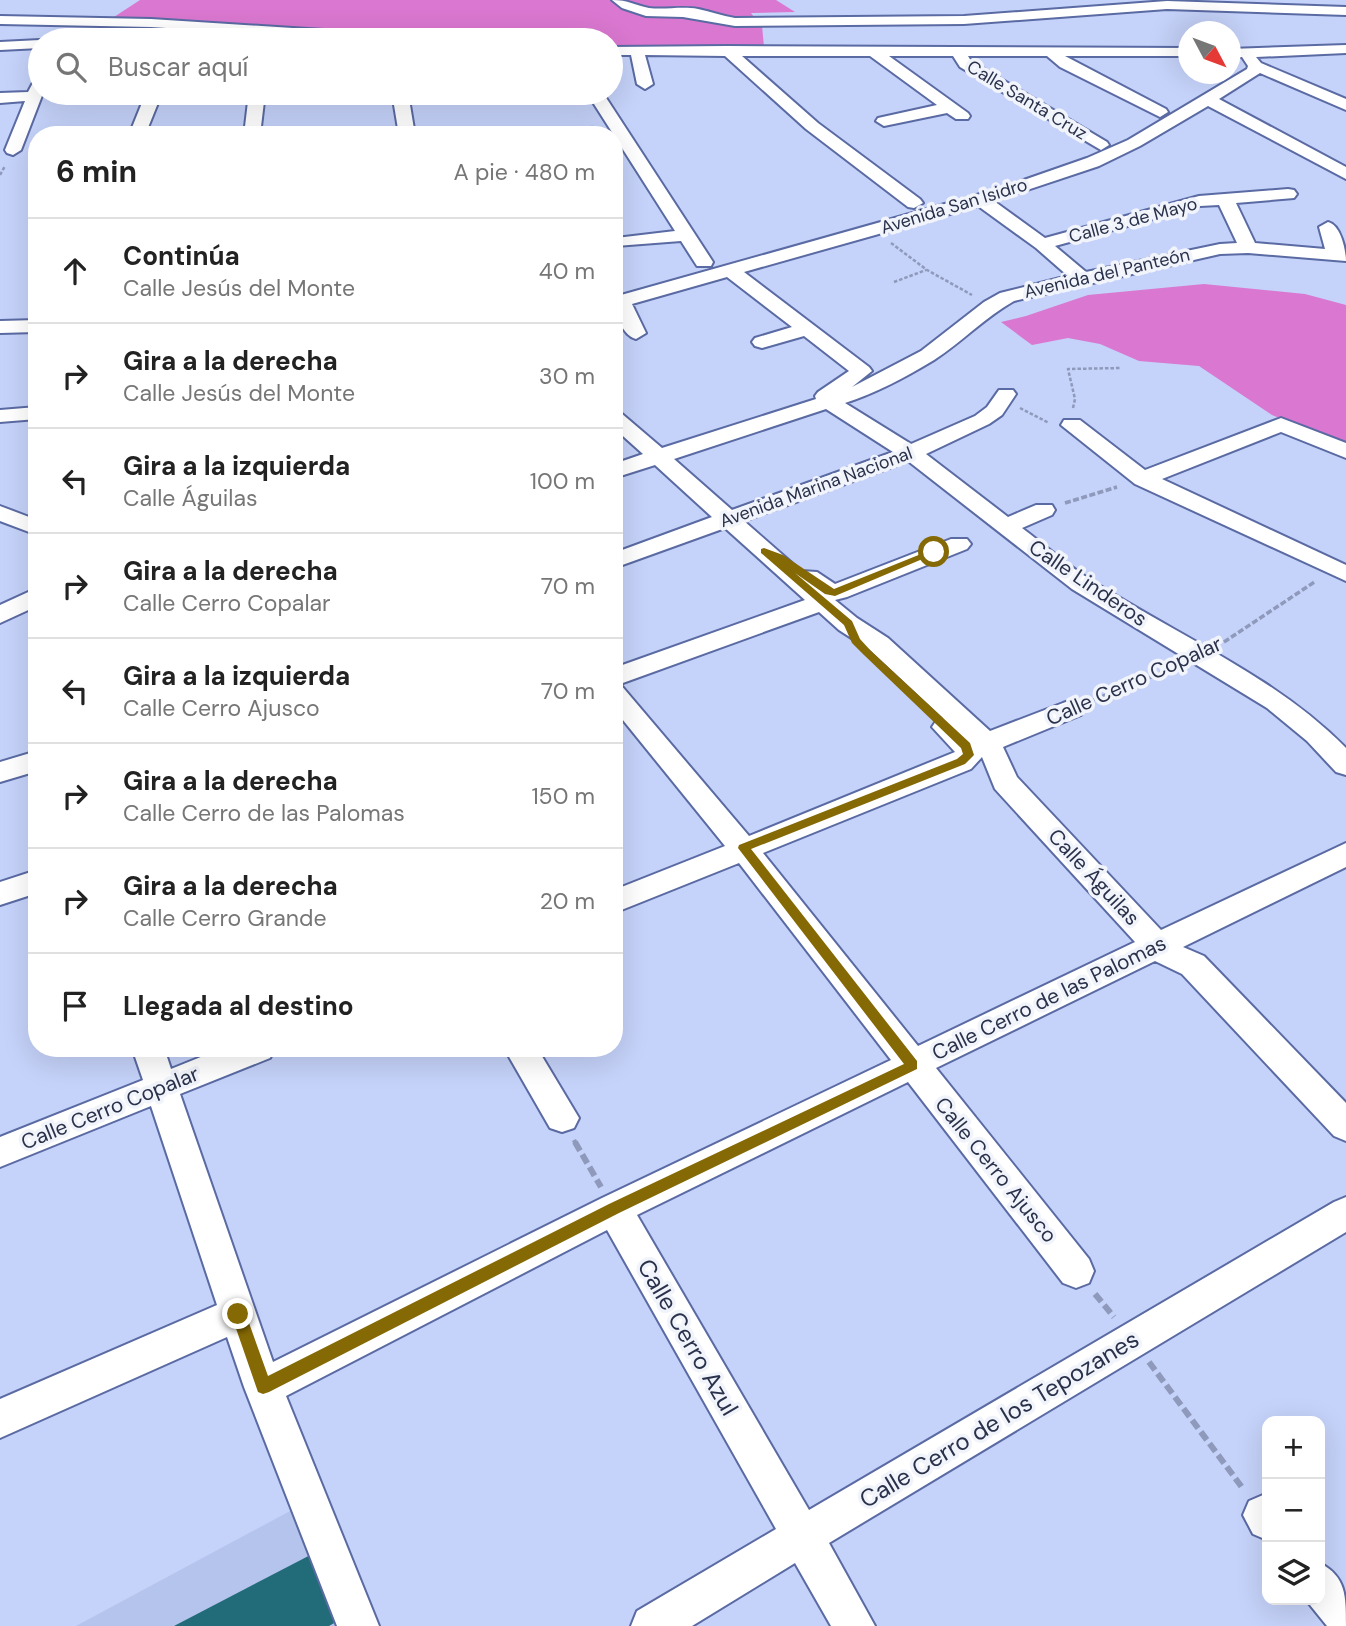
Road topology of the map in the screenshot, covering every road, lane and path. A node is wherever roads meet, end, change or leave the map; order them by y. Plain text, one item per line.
1 (619, 0) edge
2 (1346, 11) edge
3 (836, 17) junction
4 (0, 20) edge
5 (876, 22) junction
6 (118, 28) edge
7 (28, 45) edge
8 (0, 46) edge
9 (1346, 49) edge
10 (727, 50) junction
11 (871, 50) junction
12 (623, 51) edge
13 (637, 51) junction
14 (957, 51) junction
15 (1050, 51) junction
16 (1178, 52) edge
17 (1244, 57) edge
18 (645, 84) dead end
19 (1346, 88) edge
20 (28, 91) edge
21 (1327, 96) junction
22 (0, 98) edge
23 (1207, 99) junction
24 (28, 104) edge
25 (149, 105) edge
26 (256, 105) edge
27 (402, 105) edge
28 (602, 105) edge
29 (1346, 105) edge
30 (1160, 112) dead end
31 (884, 121) dead end
32 (615, 125) joint
33 (141, 126) edge
34 (253, 126) edge
35 (406, 126) edge
36 (605, 126) edge
37 (623, 137) edge
38 (1101, 145) dead end
39 (28, 149) edge
40 (6, 150) edge
41 (1346, 174) edge
42 (1288, 194) dead end
43 (981, 200) junction
44 (1226, 200) junction
45 (914, 203) dead end
46 (1328, 227) dead end
47 (874, 230) junction
48 (686, 235) junction
49 (623, 242) edge
50 (1042, 244) junction
51 (1248, 248) junction
52 (1341, 256) edge
53 (704, 262) dead end
54 (927, 270) junction
55 (731, 271) junction
56 (1082, 278) junction
57 (894, 282) dead end
58 (623, 301) edge
59 (991, 306) junction
60 (623, 312) edge
61 (804, 330) junction
62 (636, 333) dead end
63 (762, 342) dead end
64 (1121, 368) dead end
65 (1006, 394) dead end
66 (829, 402) junction
67 (28, 414) edge
68 (0, 416) edge
69 (1072, 425) joint
70 (623, 426) edge
71 (1346, 451) edge
72 (910, 453) junction
73 (658, 456) junction
74 (623, 468) edge
75 (1143, 479) junction
76 (28, 505) edge
77 (1044, 510) joint
78 (0, 512) edge
79 (730, 520) junction
80 (28, 524) edge
81 (1006, 526) junction
82 (959, 544) dead end
83 (764, 551) junction
84 (623, 558) edge
85 (1341, 571) edge
86 (28, 601) edge
87 (824, 602) junction
88 (0, 615) edge
89 (1201, 656) junction
90 (623, 674) edge
91 (623, 702) edge
92 (1072, 709) joint
93 (978, 749) junction
94 (28, 764) edge
95 (1346, 765) edge
96 (0, 772) edge
97 (743, 848) junction
98 (1346, 854) edge
99 (28, 884) edge
100 (0, 894) edge
101 (623, 898) edge
102 (1156, 945) junction
103 (151, 1057) edge
104 (237, 1057) edge
105 (525, 1057) edge
106 (913, 1065) junction
107 (162, 1088) junction
108 (562, 1118) joint
109 (1346, 1126) edge
110 (0, 1152) edge
111 (614, 1209) junction
112 (1346, 1213) edge
113 (1076, 1271) joint
114 (238, 1314) junction
115 (1131, 1339) junction
116 (263, 1387) junction
117 (0, 1419) edge
118 (1262, 1514) edge
119 (804, 1536) junction
120 (1325, 1590) edge
121 (1346, 1616) edge
122 (358, 1626) edge
123 (652, 1626) edge
124 (854, 1626) edge

1 - 3 street
2 - 5 street
3 - 5 street
3 - 5 street
4 - 6 street
7 - 8 street
9 - 17 street
10 - 11 street
10 - 13 street
10 - 45 street
11 - 14 street
11 - 31 street
12 - 13 street
13 - 18 street
14 - 15 street
14 - 38 street, Calle Santa Cruz
15 - 16 street
15 - 30 street
17 - 21 street
17 - 23 street, Avenida San Isidro
19 - 21 street
20 - 22 street
21 - 29 street
23 - 41 street
23 - 43 street, Avenida San Isidro
24 - 40 street
25 - 33 street
26 - 34 street
27 - 35 street
28 - 32 street
32 - 36 path
37 - 48 street
39 - 40 street
42 - 44 street, Calle 3 de Mayo
43 - 47 street, Avenida San Isidro
43 - 50 street
44 - 50 street, Calle 3 de Mayo
44 - 51 street
46 - 52 street
47 - 54 path
47 - 55 street, Avenida San Isidro
48 - 49 street
48 - 53 street
50 - 56 street
51 - 52 street, Avenida del Panteón
51 - 56 street, Avenida del Panteón
54 - 57 path
54 - 59 path
55 - 58 street, Avenida San Isidro
55 - 61 street
56 - 59 street, Avenida del Panteón
59 - 66 street, Avenida del Panteón
60 - 62 street
61 - 63 street
61 - 66 street
64 - 69 path
65 - 72 street, Avenida Marina Nacional
66 - 72 street, Calle Linderos
66 - 73 street, Avenida del Panteón
67 - 68 street
69 - 75 street
70 - 73 street, Calle Águilas
71 - 75 street
72 - 79 street, Avenida Marina Nacional
72 - 81 street, Calle Linderos
73 - 74 street, Avenida del Panteón
73 - 79 street, Calle Águilas
75 - 77 path
75 - 85 street
76 - 78 street
77 - 81 street
78 - 80 street
79 - 83 street, Calle Águilas
79 - 84 street, Avenida Marina Nacional
81 - 89 street, Calle Linderos
82 - 83 street
83 - 87 street, Calle Águilas
85 - 89 path, Calle Cerro Copalar
86 - 88 street
87 - 90 street
87 - 93 street, Calle Águilas
89 - 92 path, Calle Cerro Copalar
89 - 95 street, Calle Linderos
91 - 97 street, Calle Cerro Ajusco
92 - 93 street, Calle Cerro Copalar
93 - 97 street, Calle Cerro Copalar
93 - 102 street, Calle Águilas
94 - 96 street
97 - 101 street, Calle Cerro Copalar
97 - 106 street, Calle Cerro Ajusco
98 - 102 street, Calle Cerro de las Palomas
99 - 100 street
102 - 106 street, Calle Cerro de las Palomas
102 - 109 street, Calle Águilas
103 - 107 street
104 - 107 street, Calle Cerro Copalar
105 - 108 street
106 - 111 street, Calle Cerro de las Palomas
106 - 113 street, Calle Cerro Ajusco
107 - 110 street, Calle Cerro Copalar
107 - 114 street
108 - 111 path
111 - 116 street, Calle Cerro de las Palomas
111 - 119 street, Calle Cerro Azul
112 - 115 street, Calle Cerro de los Tepozanes
113 - 115 path
114 - 116 street
114 - 117 street
115 - 118 path
115 - 119 street, Calle Cerro de los Tepozanes
116 - 122 street
119 - 123 street, Calle Cerro de los Tepozanes
119 - 124 street, Calle Cerro Azul
120 - 121 street

